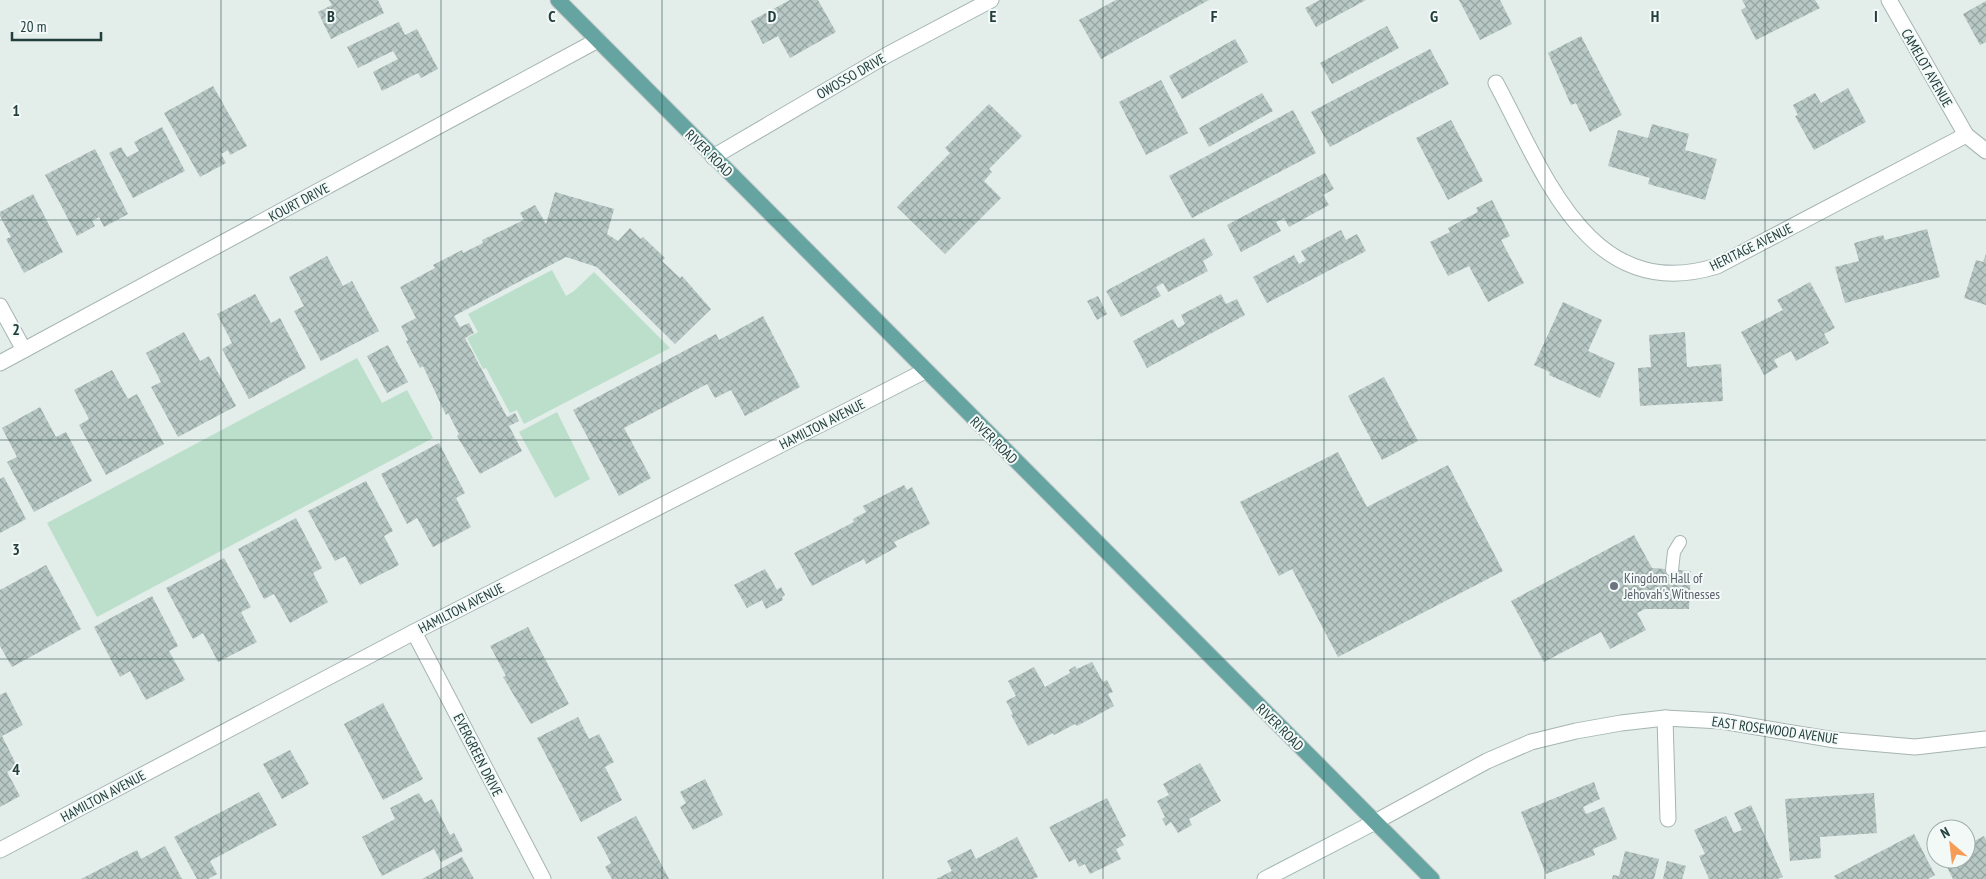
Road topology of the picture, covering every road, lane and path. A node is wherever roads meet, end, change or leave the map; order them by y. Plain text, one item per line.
1 (558, 0) edge
2 (991, 0) edge
3 (1888, 0) edge
4 (598, 40) junction
5 (1496, 83) dead end
6 (1966, 135) junction
7 (1986, 151) edge
8 (712, 157) junction
9 (0, 306) edge
10 (24, 350) junction
11 (0, 363) edge
12 (926, 371) junction
13 (1680, 542) dead end
14 (1672, 570) dead end
15 (414, 632) junction
16 (1665, 718) junction
17 (1986, 739) edge
18 (1668, 819) dead end
19 (1375, 822) junction
20 (0, 850) edge
21 (543, 879) edge
22 (1265, 879) edge
23 (1432, 879) edge

1 - 4 main road, RIVER ROAD
2 - 8 street, OWOSSO DRIVE
3 - 6 street, CAMELOT AVENUE
4 - 8 main road, RIVER ROAD
4 - 10 street, KOURT DRIVE
5 - 6 street, HERITAGE AVENUE
6 - 7 street
8 - 12 main road, RIVER ROAD
9 - 10 street
10 - 11 street, KOURT DRIVE
12 - 15 street, HAMILTON AVENUE
12 - 19 main road, RIVER ROAD
13 - 14 lane
15 - 20 street, HAMILTON AVENUE
15 - 21 street, EVERGREEN DRIVE
16 - 17 street, EAST ROSEWOOD AVENUE
16 - 18 street
16 - 19 street, EAST ROSEWOOD AVENUE
19 - 22 street, EAST ROSEWOOD AVENUE
19 - 23 main road, RIVER ROAD

